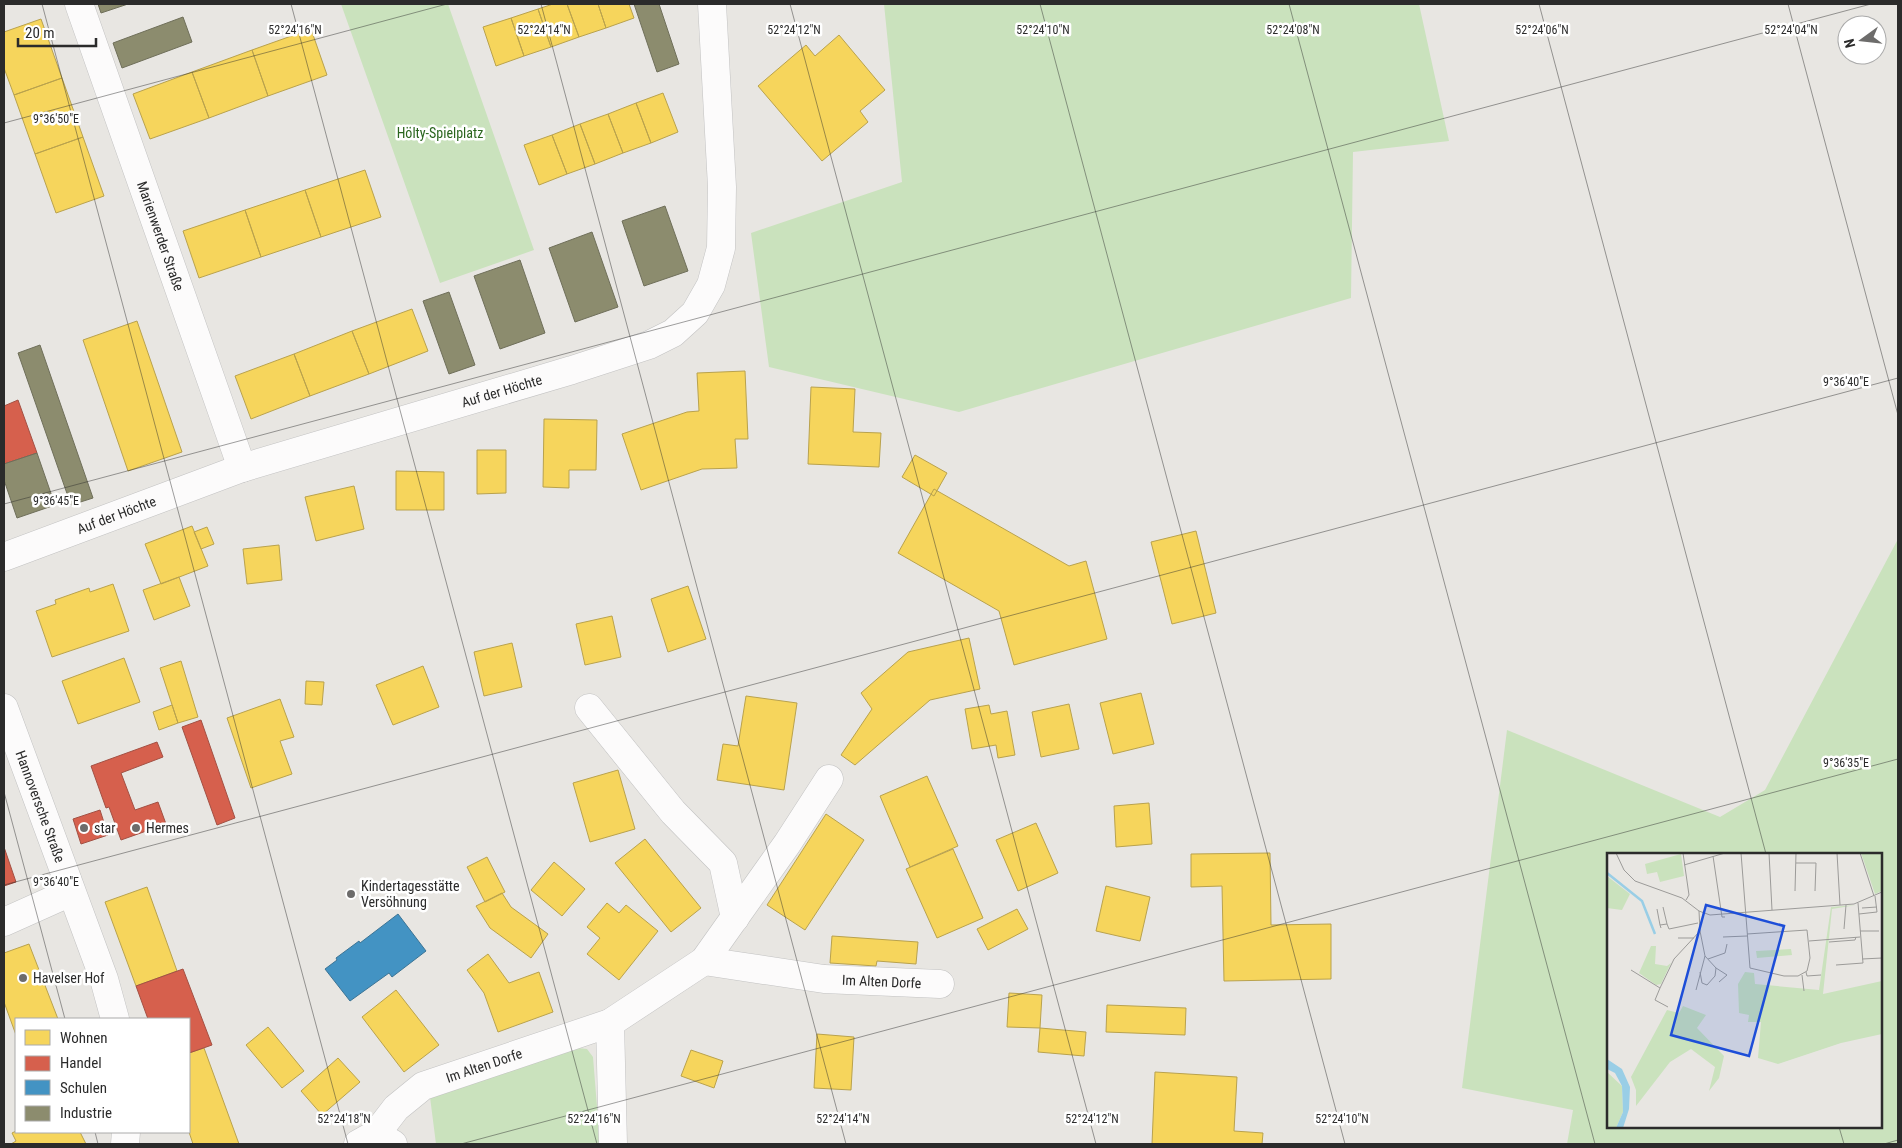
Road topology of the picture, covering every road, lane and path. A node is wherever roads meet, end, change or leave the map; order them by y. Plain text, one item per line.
1 (79, 4) edge
2 (712, 4) edge
3 (242, 468) junction
4 (4, 557) edge
5 (4, 708) edge
6 (589, 708) dead end
7 (829, 779) dead end
8 (71, 892) junction
9 (735, 918) junction
10 (4, 922) edge
11 (704, 962) junction
12 (940, 984) dead end
13 (115, 1018) edge
14 (610, 1022) junction
15 (376, 1141) edge
16 (613, 1144) edge

1 - 3 street, Marienwerder Straße
2 - 3 street, Auf der Höchte
3 - 4 street, Auf der Höchte
5 - 8 street, Hannoversche Straße
6 - 9 street
7 - 9 street, Im Alten Dorfe
8 - 10 street
8 - 13 street, Hannoversche Straße
9 - 11 street, Im Alten Dorfe
11 - 12 street, Im Alten Dorfe
11 - 14 street, Im Alten Dorfe
14 - 15 street, Im Alten Dorfe
14 - 16 street

